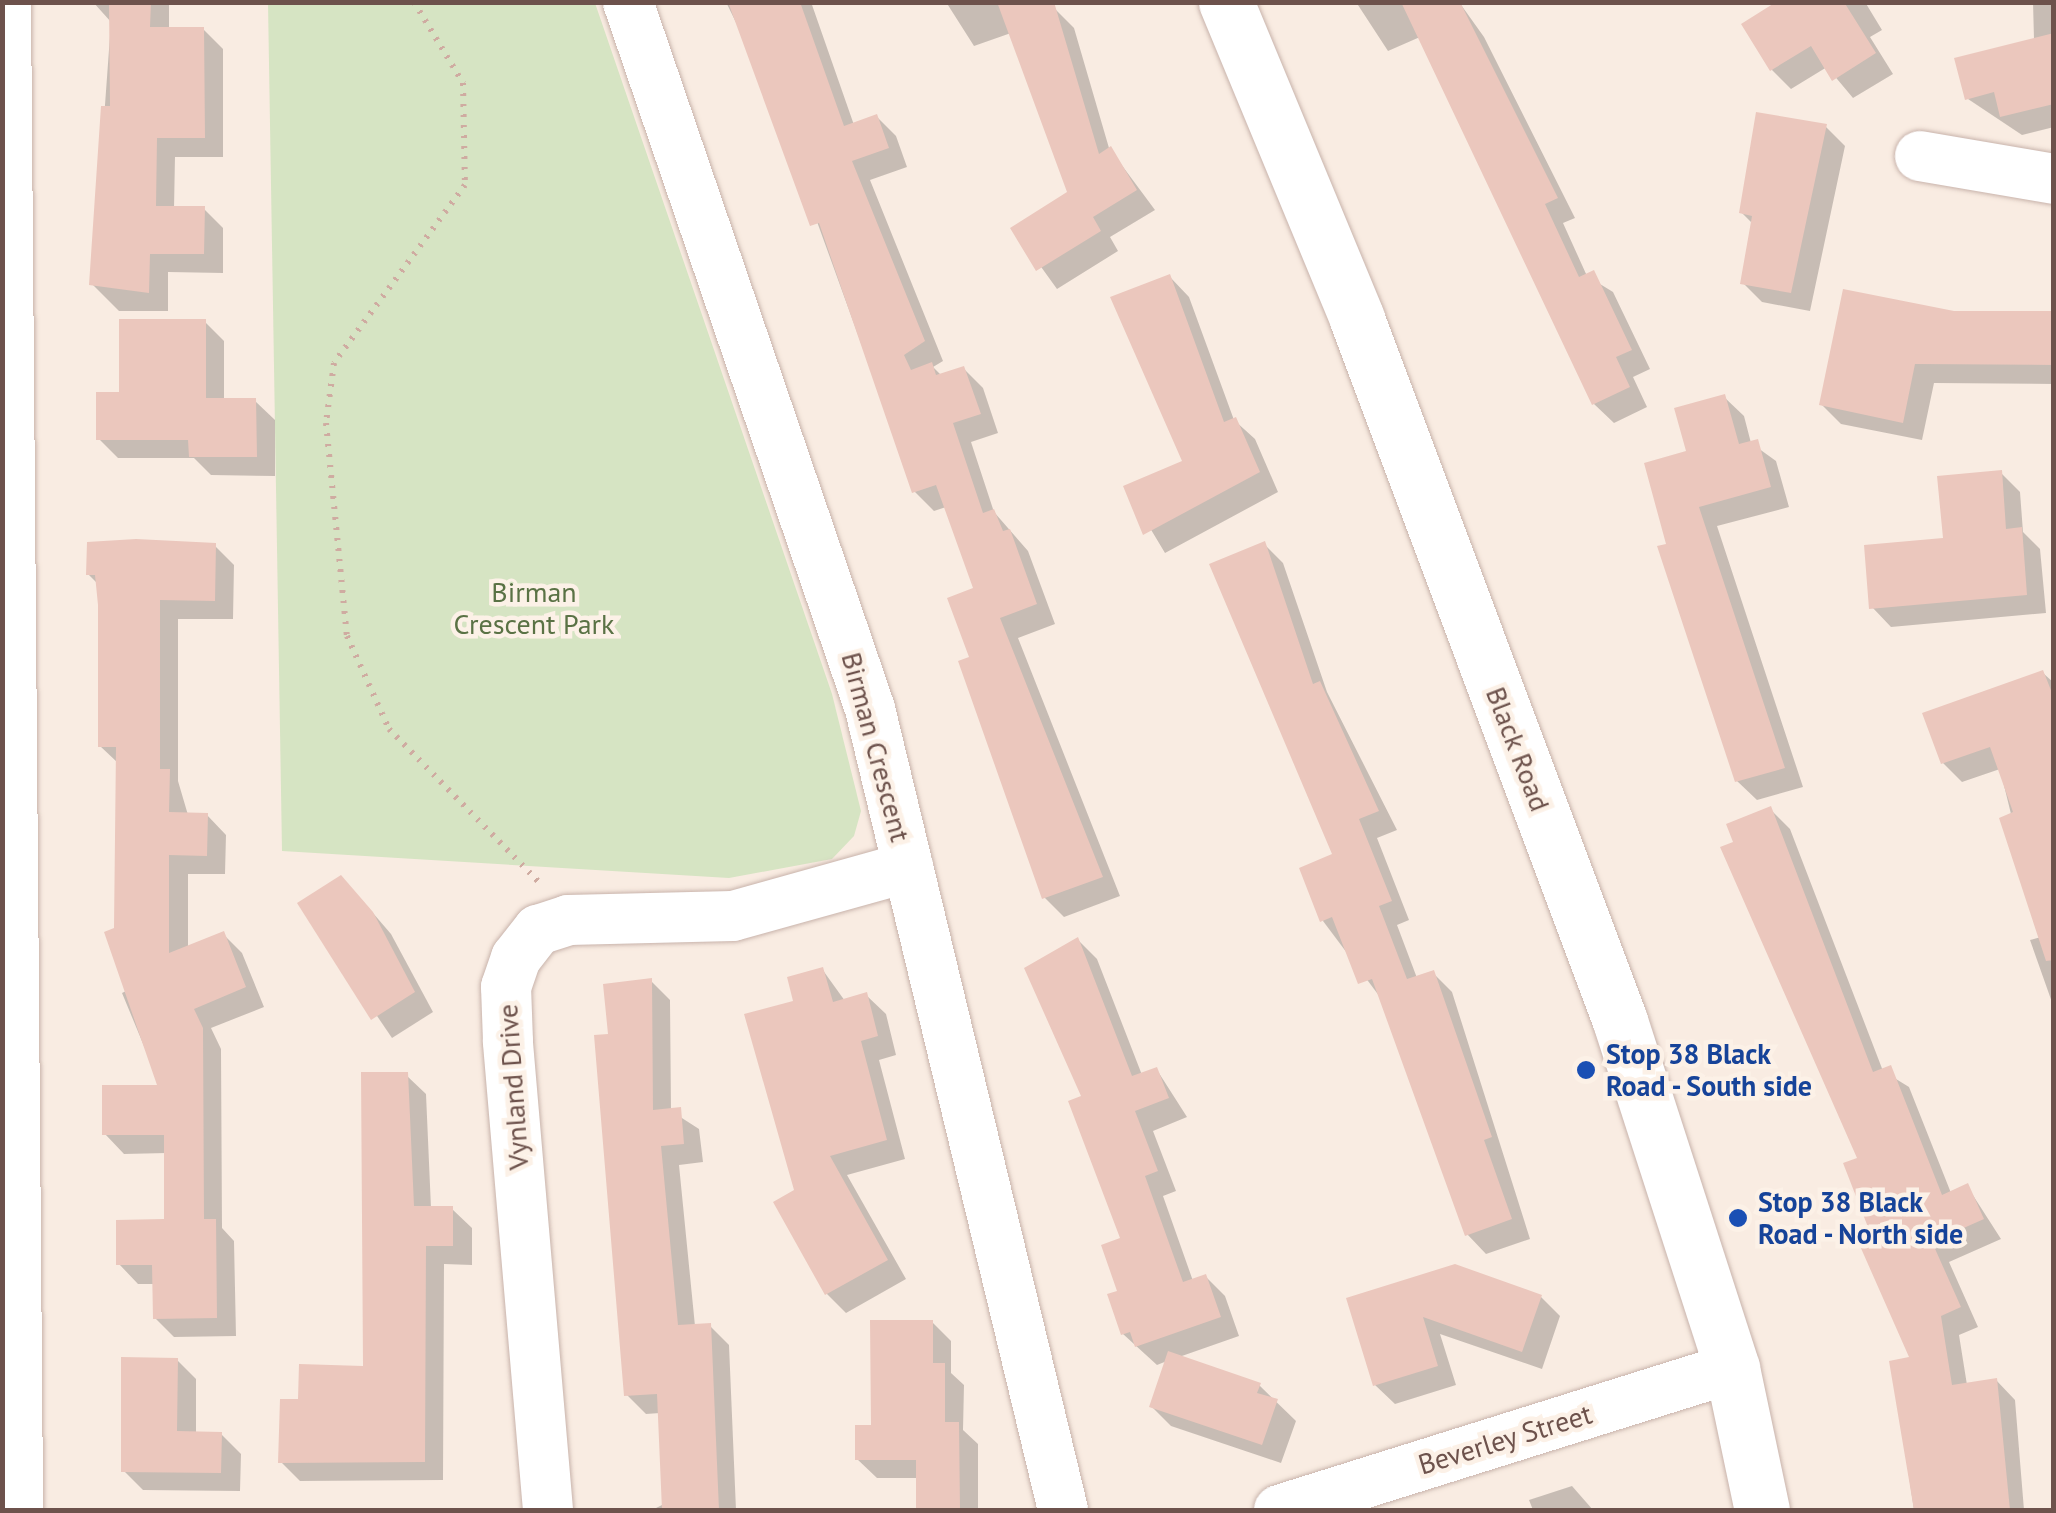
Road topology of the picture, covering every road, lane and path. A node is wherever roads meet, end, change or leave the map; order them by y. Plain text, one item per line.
1 (6, 2) edge
2 (414, 2) edge
3 (628, 2) edge
4 (1226, 2) edge
5 (1920, 156) dead end
6 (2054, 179) edge
7 (908, 867) junction
8 (568, 920) junction
9 (1732, 1368) junction
10 (18, 1510) edge
11 (548, 1510) edge
12 (1063, 1510) edge
13 (1279, 1510) edge
14 (1762, 1510) edge

1 - 10 street
2 - 8 path
3 - 7 street, Birman Crescent
4 - 9 main road, Black Road
5 - 6 street
7 - 8 street
7 - 12 street, Birman Crescent
8 - 11 street, Vynland Drive
9 - 13 street, Beverley Street
9 - 14 main road, Black Road

